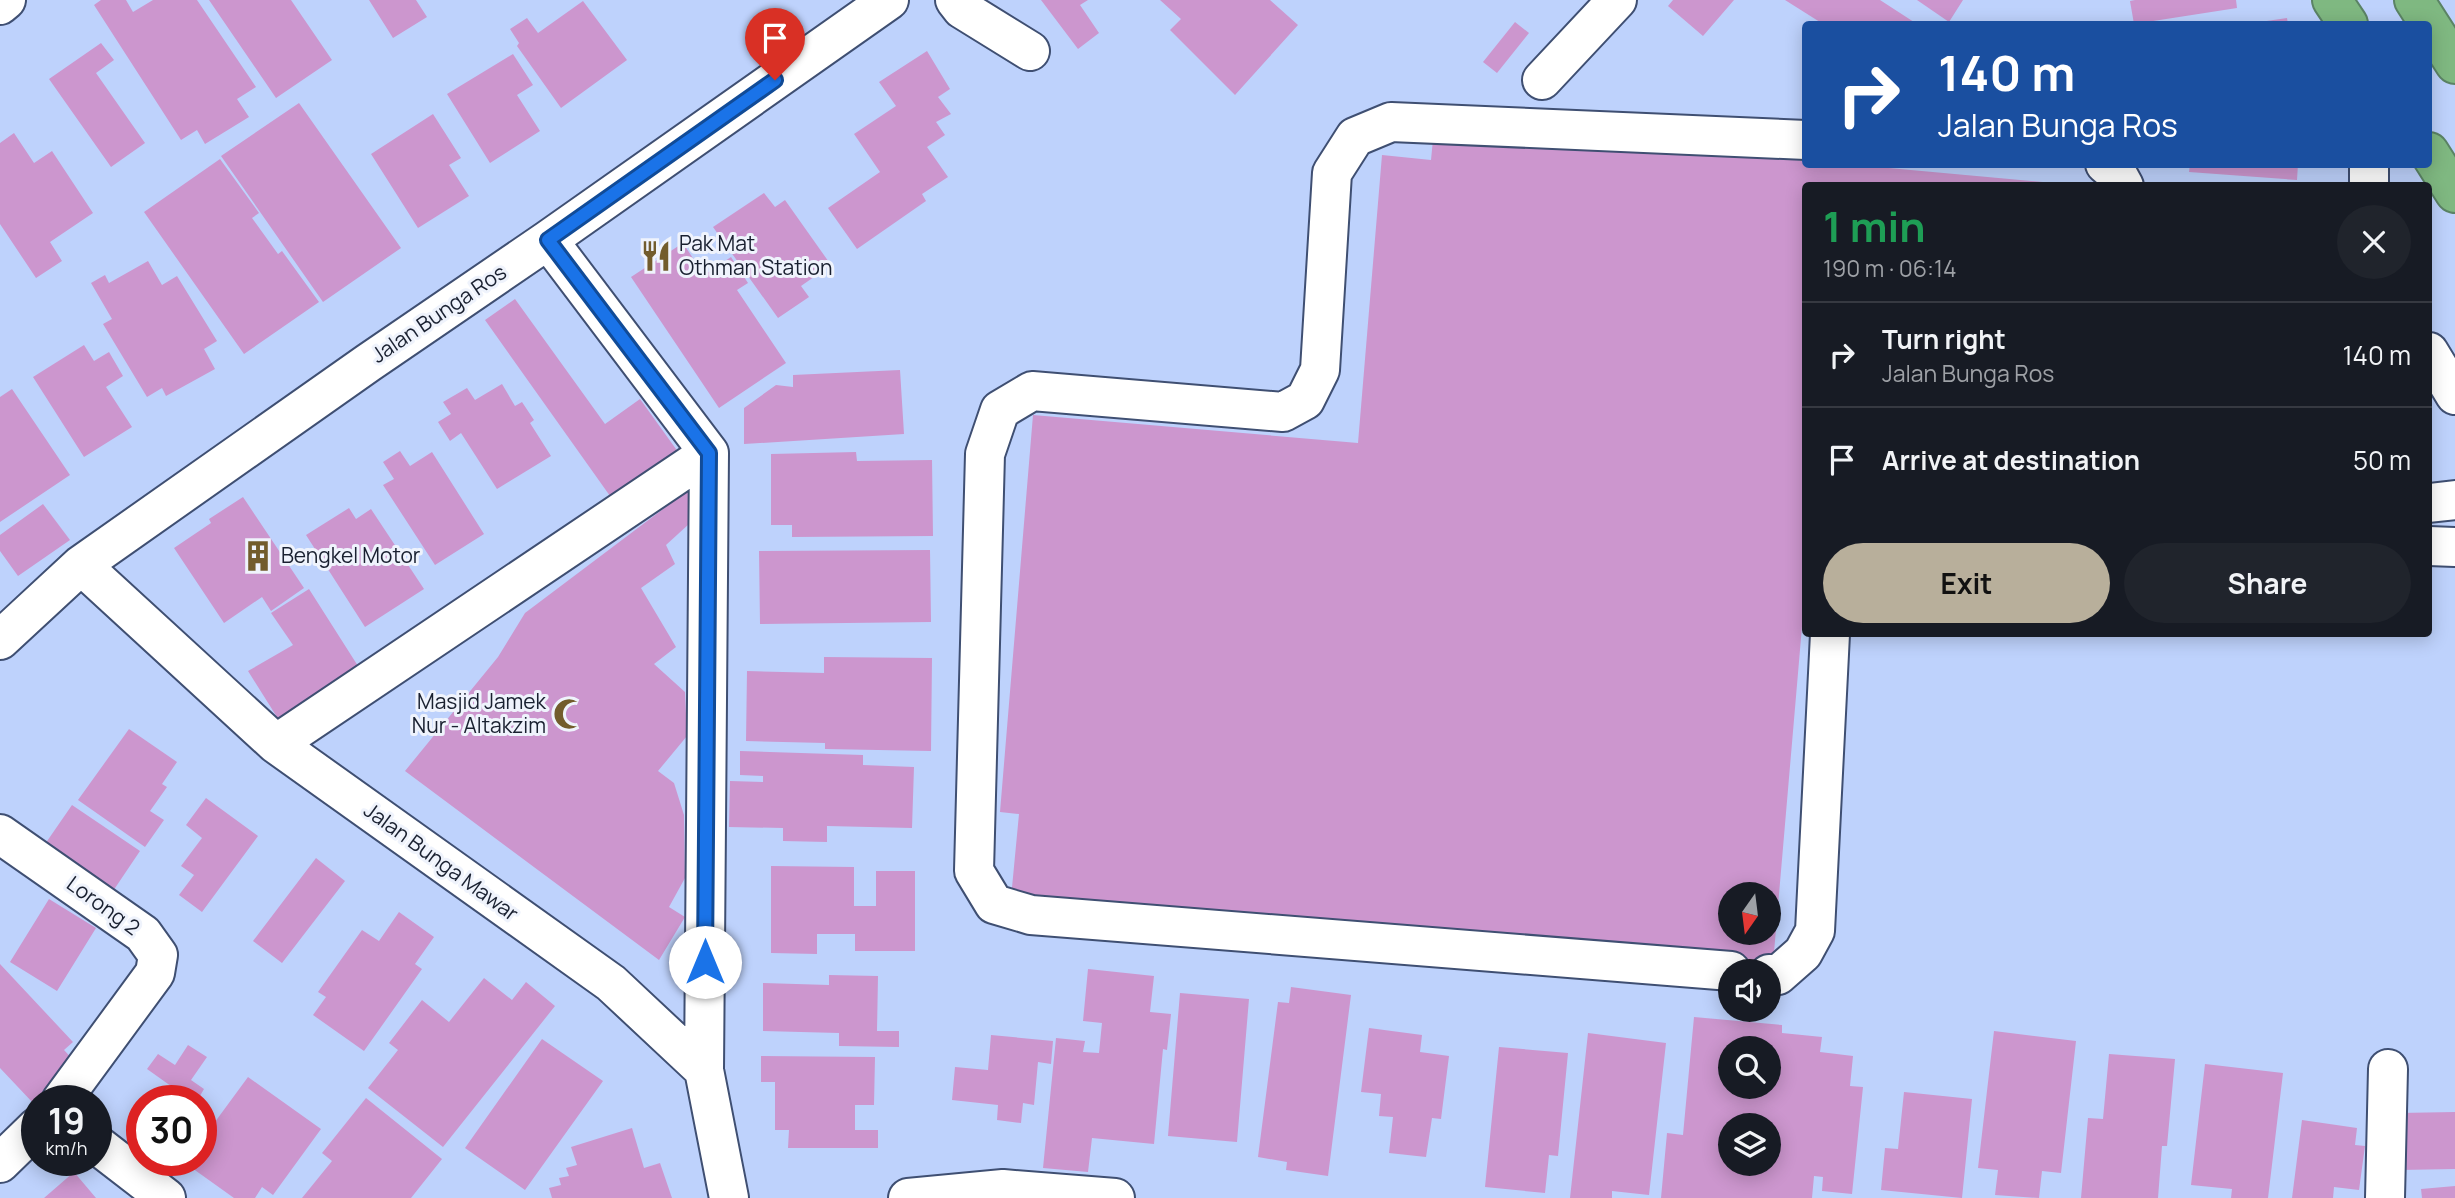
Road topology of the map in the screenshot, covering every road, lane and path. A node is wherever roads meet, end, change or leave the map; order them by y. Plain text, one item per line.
1 (6, 0) edge
2 (888, 0) edge
3 (955, 0) edge
4 (1617, 0) edge
5 (2332, 0) edge
6 (2414, 0) edge
7 (0, 5) edge
8 (2346, 21) edge
9 (2427, 21) edge
10 (2432, 28) edge
11 (1030, 51) dead end
12 (2455, 64) edge
13 (1542, 80) dead end
14 (1802, 140) edge
15 (2432, 157) edge
16 (2110, 168) edge
17 (2122, 182) edge
18 (2455, 193) edge
19 (548, 240) junction
20 (2432, 357) edge
21 (2455, 395) edge
22 (709, 453) junction
23 (2455, 500) edge
24 (2432, 503) edge
25 (2432, 546) edge
26 (2455, 547) edge
27 (81, 565) junction
28 (1830, 637) edge
29 (0, 640) edge
30 (276, 744) junction
31 (0, 834) edge
32 (1718, 970) edge
33 (1781, 972) edge
34 (2388, 1069) dead end
35 (704, 1070) junction
36 (73, 1085) edge
37 (21, 1143) edge
38 (112, 1156) edge
39 (0, 1163) edge
40 (166, 1198) edge
41 (729, 1198) edge
42 (908, 1198) edge
43 (1115, 1198) edge
44 (2385, 1198) edge

1 - 7 street
2 - 19 street, Jalan Bunga Ros
3 - 11 street
4 - 13 street
5 - 8 highway
6 - 9 highway
10 - 12 highway
14 - 32 street
15 - 18 highway
16 - 17 street
19 - 22 street
19 - 27 street, Jalan Bunga Ros
20 - 21 street
22 - 30 street
22 - 35 street
23 - 24 street
25 - 26 street
27 - 29 street, Jalan Bunga Ros
27 - 30 street, Jalan Bunga Mawar
28 - 33 street
30 - 35 street, Jalan Bunga Mawar
31 - 36 street, Lorong 2
34 - 44 street
35 - 41 street
37 - 39 street
38 - 40 street
42 - 43 street

